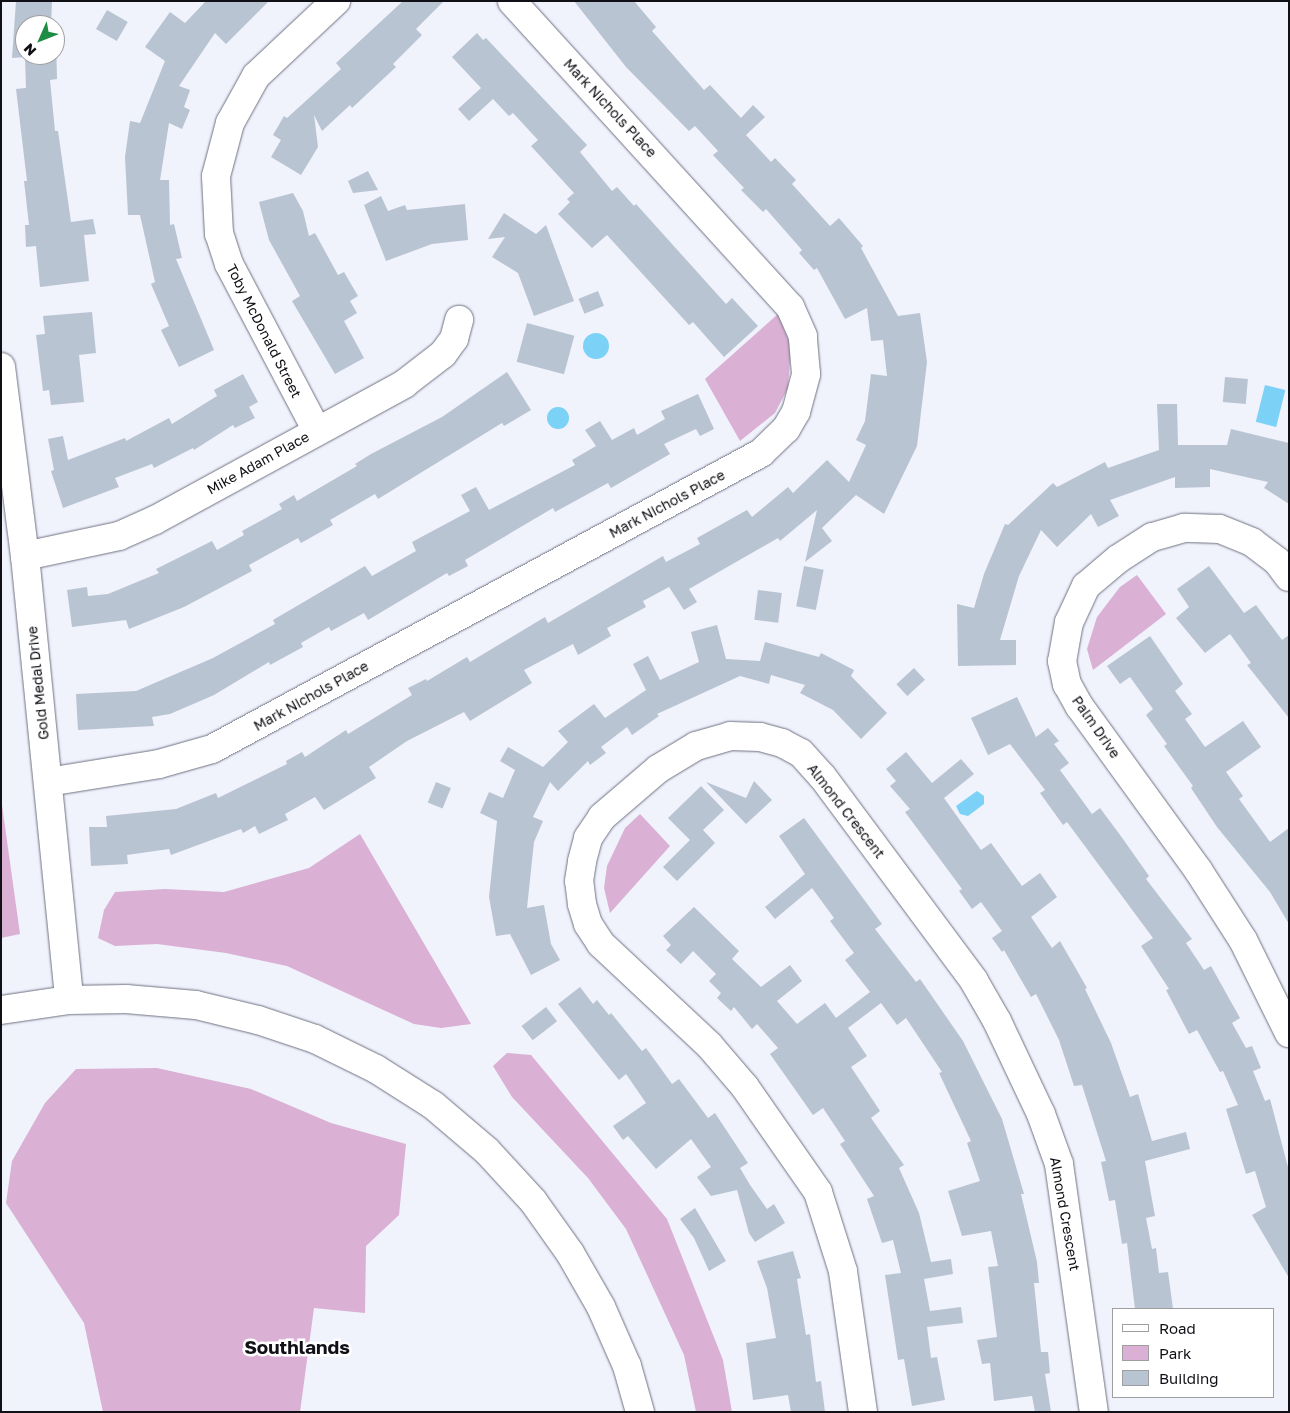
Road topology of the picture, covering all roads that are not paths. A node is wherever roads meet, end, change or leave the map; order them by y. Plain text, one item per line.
1 (336, 1) edge
2 (512, 1) edge
3 (460, 320) dead end
4 (1, 367) edge
5 (317, 431) junction
6 (25, 556) junction
7 (1289, 577) edge
8 (48, 782) junction
9 (69, 1000) junction
10 (1, 1010) edge
11 (1289, 1033) edge
12 (640, 1412) edge
13 (863, 1412) edge
14 (1094, 1412) edge

1 - 5 street, Toby McDonald Street
2 - 8 street, Mark Nichols Place
3 - 5 street, Mike Adam Place
4 - 6 street, Gold Medal Drive
5 - 6 street, Mike Adam Place
6 - 8 street, Gold Medal Drive
7 - 11 street, Palm Drive
8 - 9 street, Gold Medal Drive
9 - 10 street
9 - 12 street
13 - 14 street, Almond Crescent

